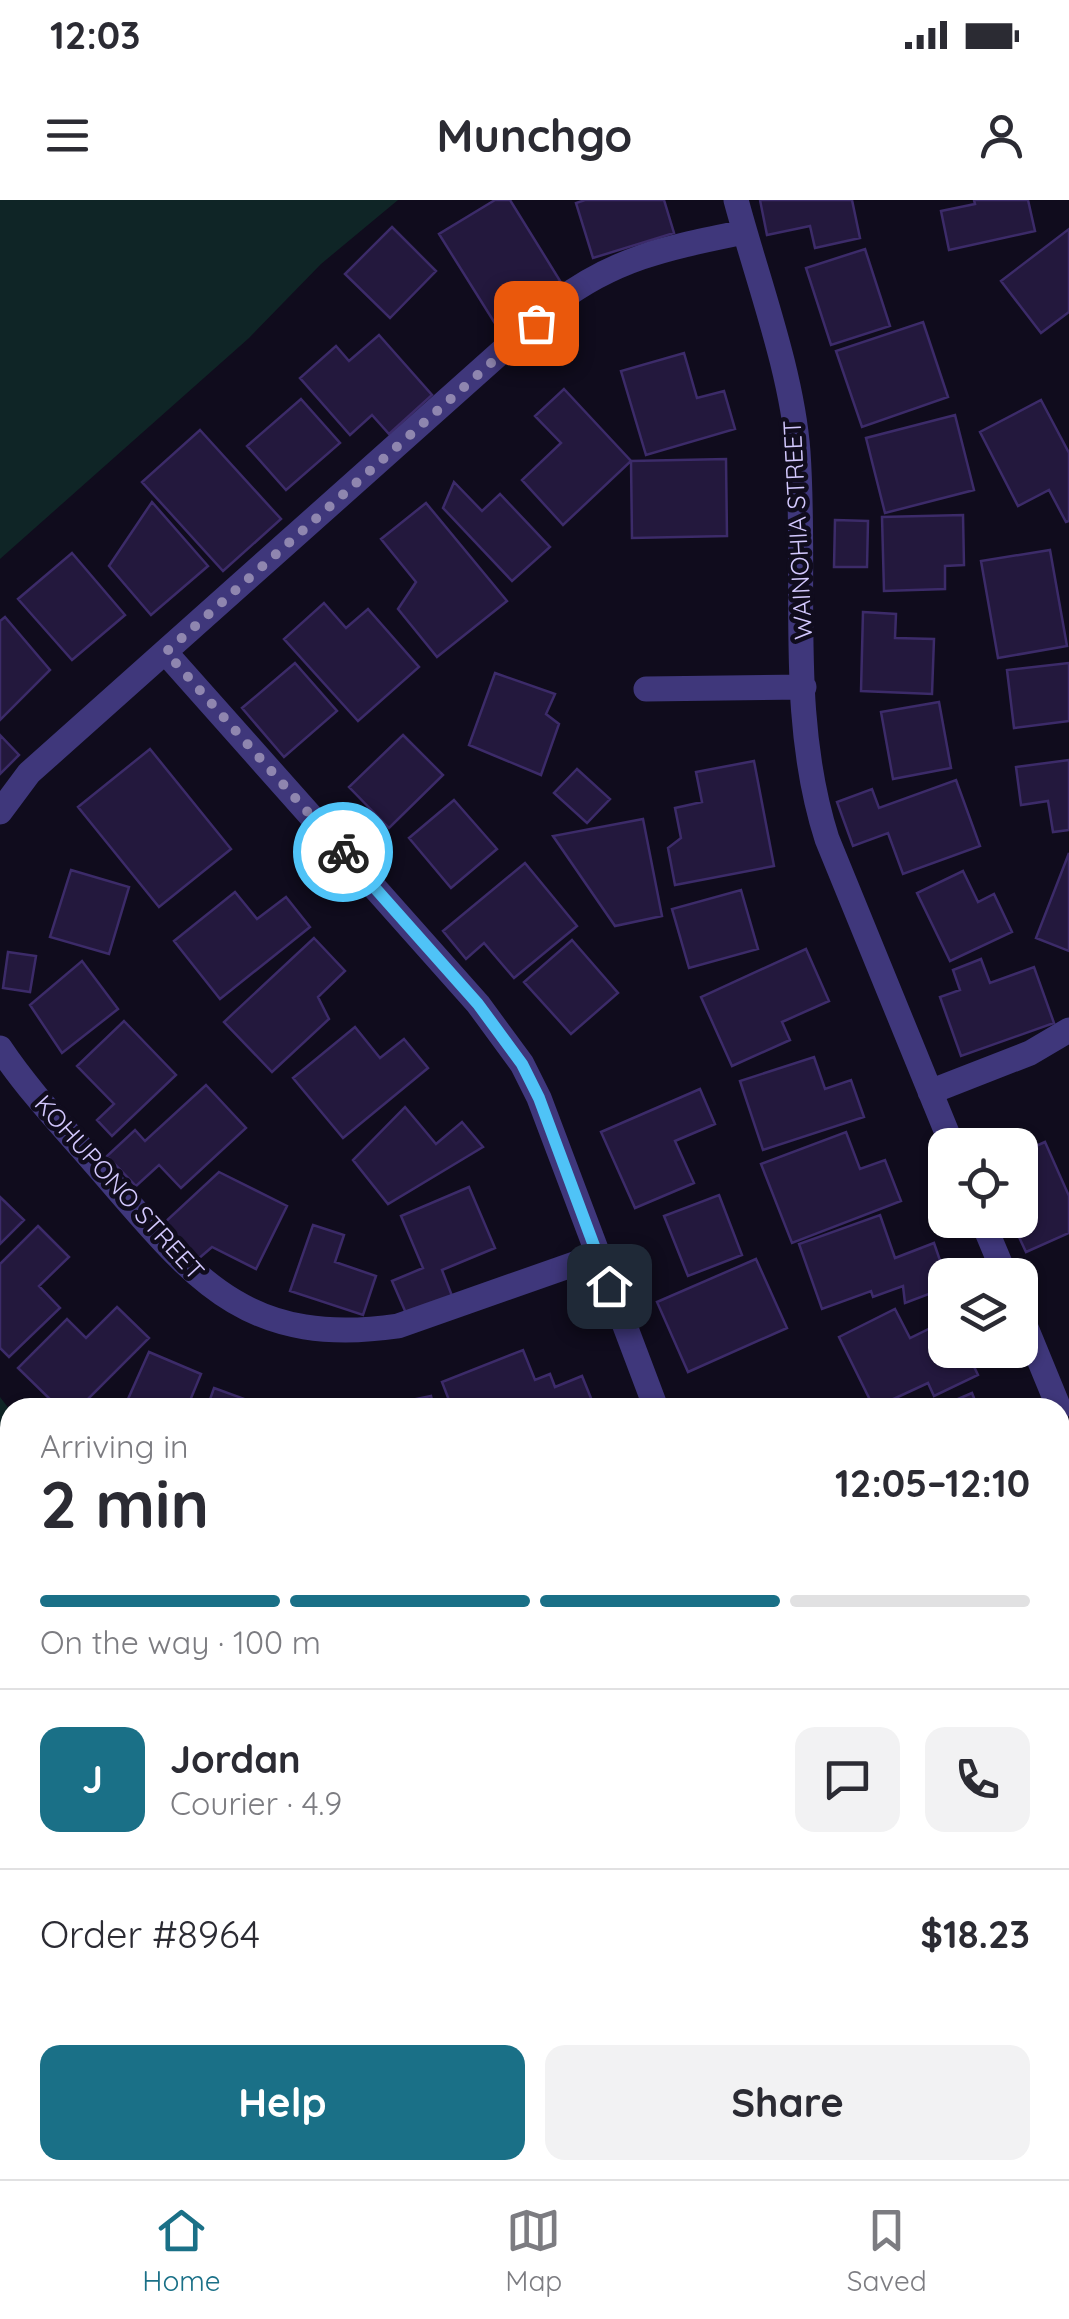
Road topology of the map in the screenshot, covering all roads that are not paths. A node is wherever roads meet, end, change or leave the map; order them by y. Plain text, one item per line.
1 (736, 200) edge
2 (744, 232) junction
3 (166, 652) junction
4 (804, 687) junction
5 (646, 689) dead end
6 (0, 812) edge
7 (1069, 1030) edge
8 (0, 1048) edge
9 (930, 1092) junction
10 (945, 1128) edge
11 (597, 1256) junction
12 (1038, 1357) edge
13 (652, 1398) edge
14 (1055, 1398) edge

1 - 2 street, WAINOHIA STREET
2 - 3 street
2 - 4 street, WAINOHIA STREET
3 - 6 street
3 - 11 street
4 - 5 street
4 - 9 street, WAINOHIA STREET
7 - 9 street
8 - 11 street, KOHUPONO STREET
9 - 10 street, WAINOHIA STREET
11 - 13 street
12 - 14 street

